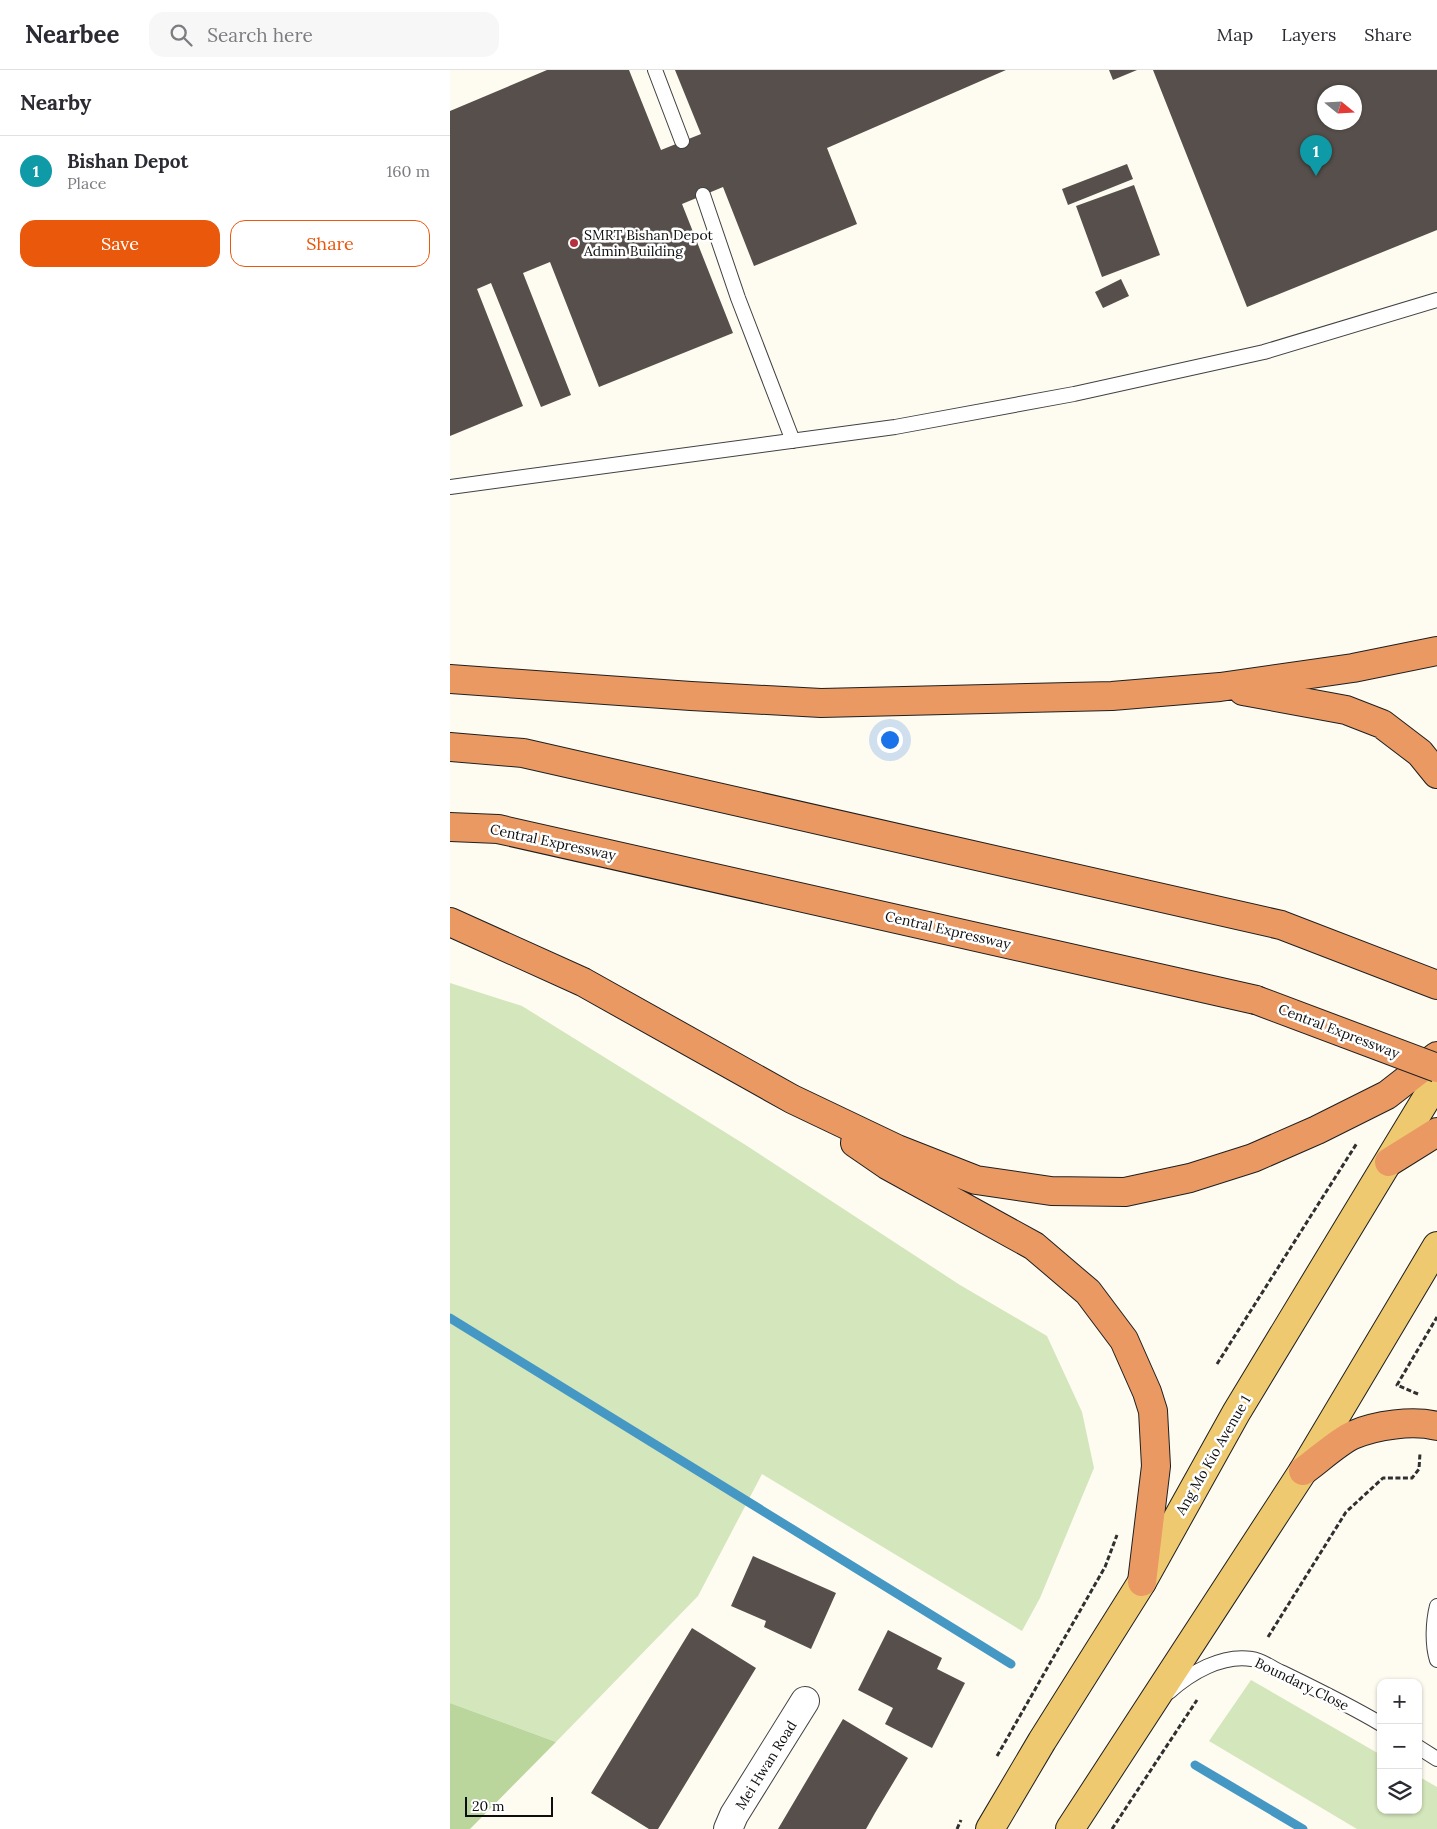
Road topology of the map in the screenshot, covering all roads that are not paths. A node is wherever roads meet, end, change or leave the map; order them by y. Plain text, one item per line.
1 (655, 70) edge
2 (682, 141) dead end
3 (703, 195) dead end
4 (1437, 300) edge
5 (793, 441) junction
6 (450, 487) edge
7 (1437, 651) edge
8 (450, 679) edge
9 (1220, 687) junction
10 (450, 746) edge
11 (1437, 774) edge
12 (450, 827) edge
13 (450, 922) edge
14 (1437, 985) edge
15 (1437, 1056) edge
16 (1437, 1068) edge
17 (1437, 1081) edge
18 (792, 1099) junction
19 (1437, 1132) edge
20 (1389, 1162) junction
21 (1437, 1246) edge
22 (1437, 1426) edge
23 (1302, 1471) junction
24 (1142, 1582) junction
25 (1437, 1606) edge
26 (1437, 1660) edge
27 (805, 1702) dead end
28 (1146, 1712) junction
29 (1377, 1722) edge
30 (1422, 1750) edge
31 (1437, 1759) edge
32 (728, 1829) edge
33 (990, 1829) edge
34 (1070, 1829) edge

1 - 2 lane
3 - 5 lane
4 - 5 lane
5 - 6 lane
7 - 9 highway
8 - 9 highway
9 - 11 highway
10 - 14 highway
12 - 16 highway, Central Expressway, bridge
13 - 18 highway
15 - 18 highway
17 - 20 main road, Ang Mo Kio Avenue 1
18 - 24 highway
19 - 20 highway
20 - 24 main road, Ang Mo Kio Avenue 1
21 - 23 main road
22 - 23 highway
23 - 28 main road
24 - 33 main road, Ang Mo Kio Avenue 1
25 - 26 lane
27 - 32 street, Mei Hwan Road
28 - 29 lane, Boundary Close
28 - 34 main road
30 - 31 lane

